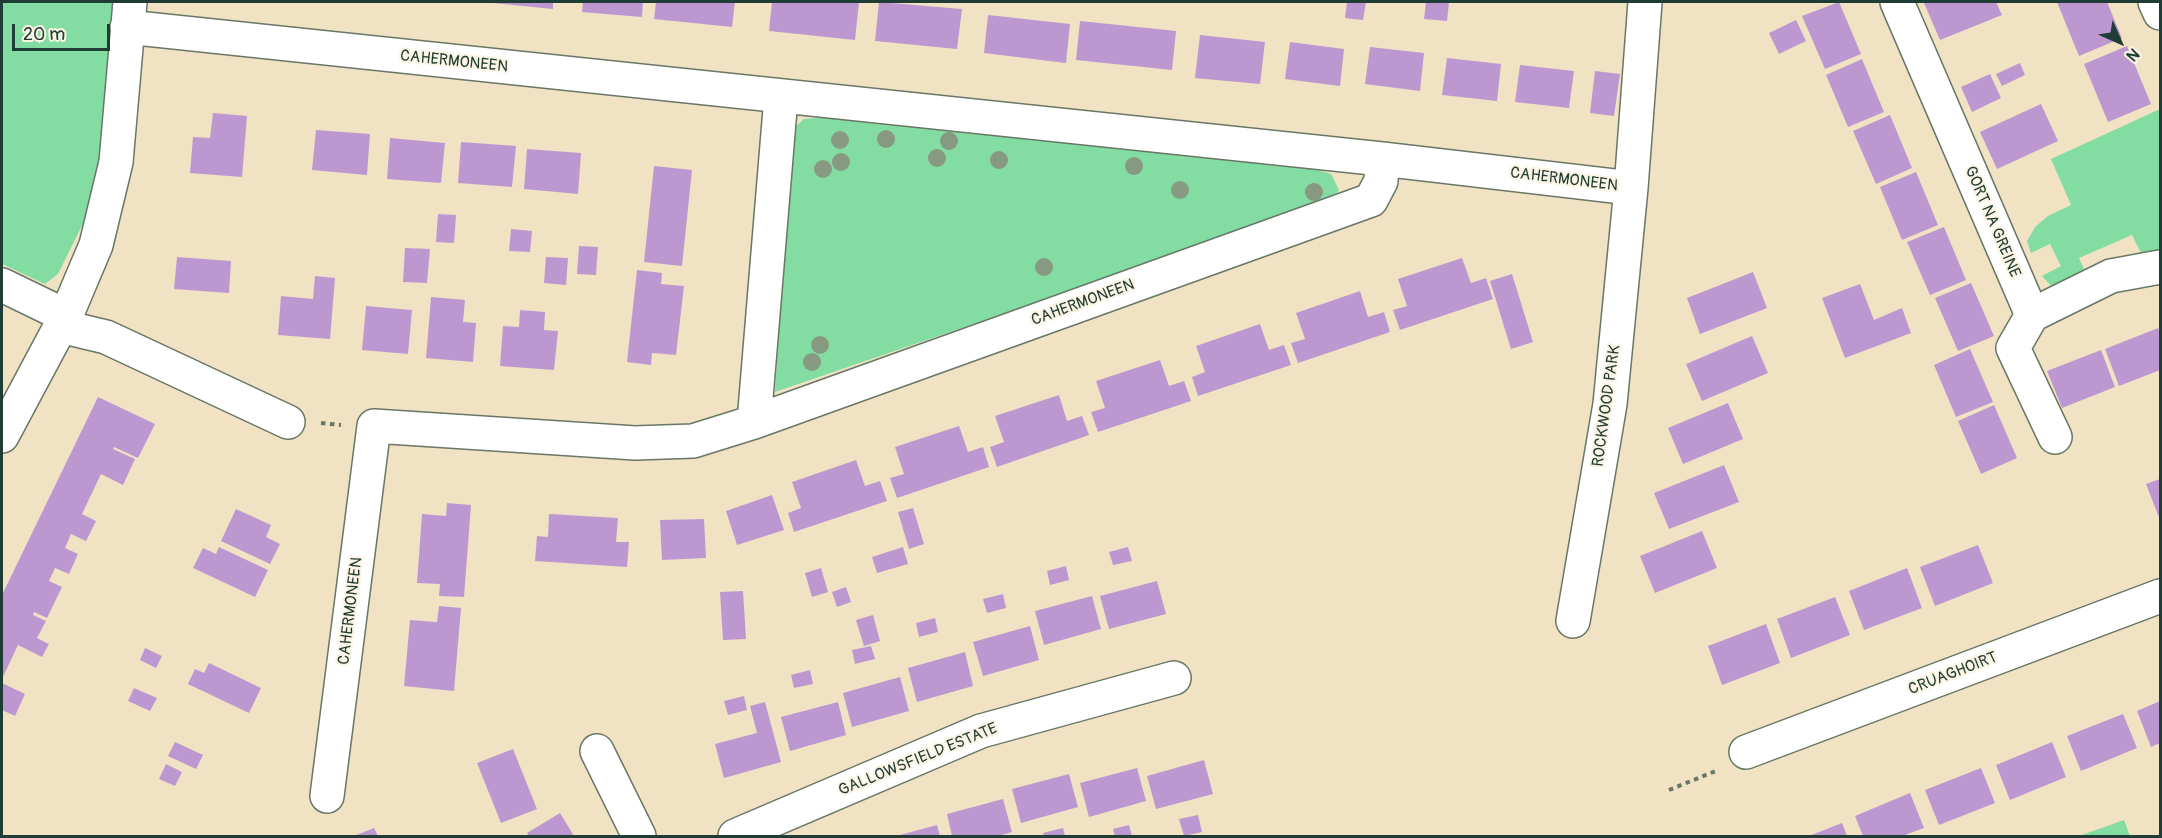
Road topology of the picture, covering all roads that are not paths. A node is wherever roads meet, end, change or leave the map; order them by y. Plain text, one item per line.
1 (1646, 2) edge
2 (1897, 2) edge
3 (2155, 2) edge
4 (2160, 13) edge
5 (129, 14) edge
6 (781, 97) junction
7 (1382, 159) junction
8 (1631, 188) junction
9 (2160, 267) edge
10 (2, 285) edge
11 (2032, 315) junction
12 (63, 321) junction
13 (288, 422) road end
14 (754, 422) junction
15 (2, 436) edge
16 (2055, 437) dead end
17 (2160, 596) edge
18 (1573, 621) dead end
19 (1174, 678) dead end
20 (597, 751) dead end
21 (1746, 752) road end
22 (327, 796) dead end
23 (639, 837) edge
24 (735, 837) edge

1 - 8 street, CAHERMONEEN
2 - 11 street, GORT NA GREINE
3 - 4 street
5 - 6 street, CAHERMONEEN
5 - 12 street, CAHERMONEEN
6 - 7 street, CAHERMONEEN
6 - 14 street
7 - 8 street, CAHERMONEEN
7 - 14 street, CAHERMONEEN
8 - 18 street, ROCKWOOD PARK
9 - 11 street
10 - 12 street
11 - 16 street
12 - 13 street
12 - 15 street, CAHERMONEEN
14 - 22 street, CAHERMONEEN
17 - 21 street, CRUAGHOIRT
19 - 24 street, GALLOWSFIELD ESTATE
20 - 23 street

